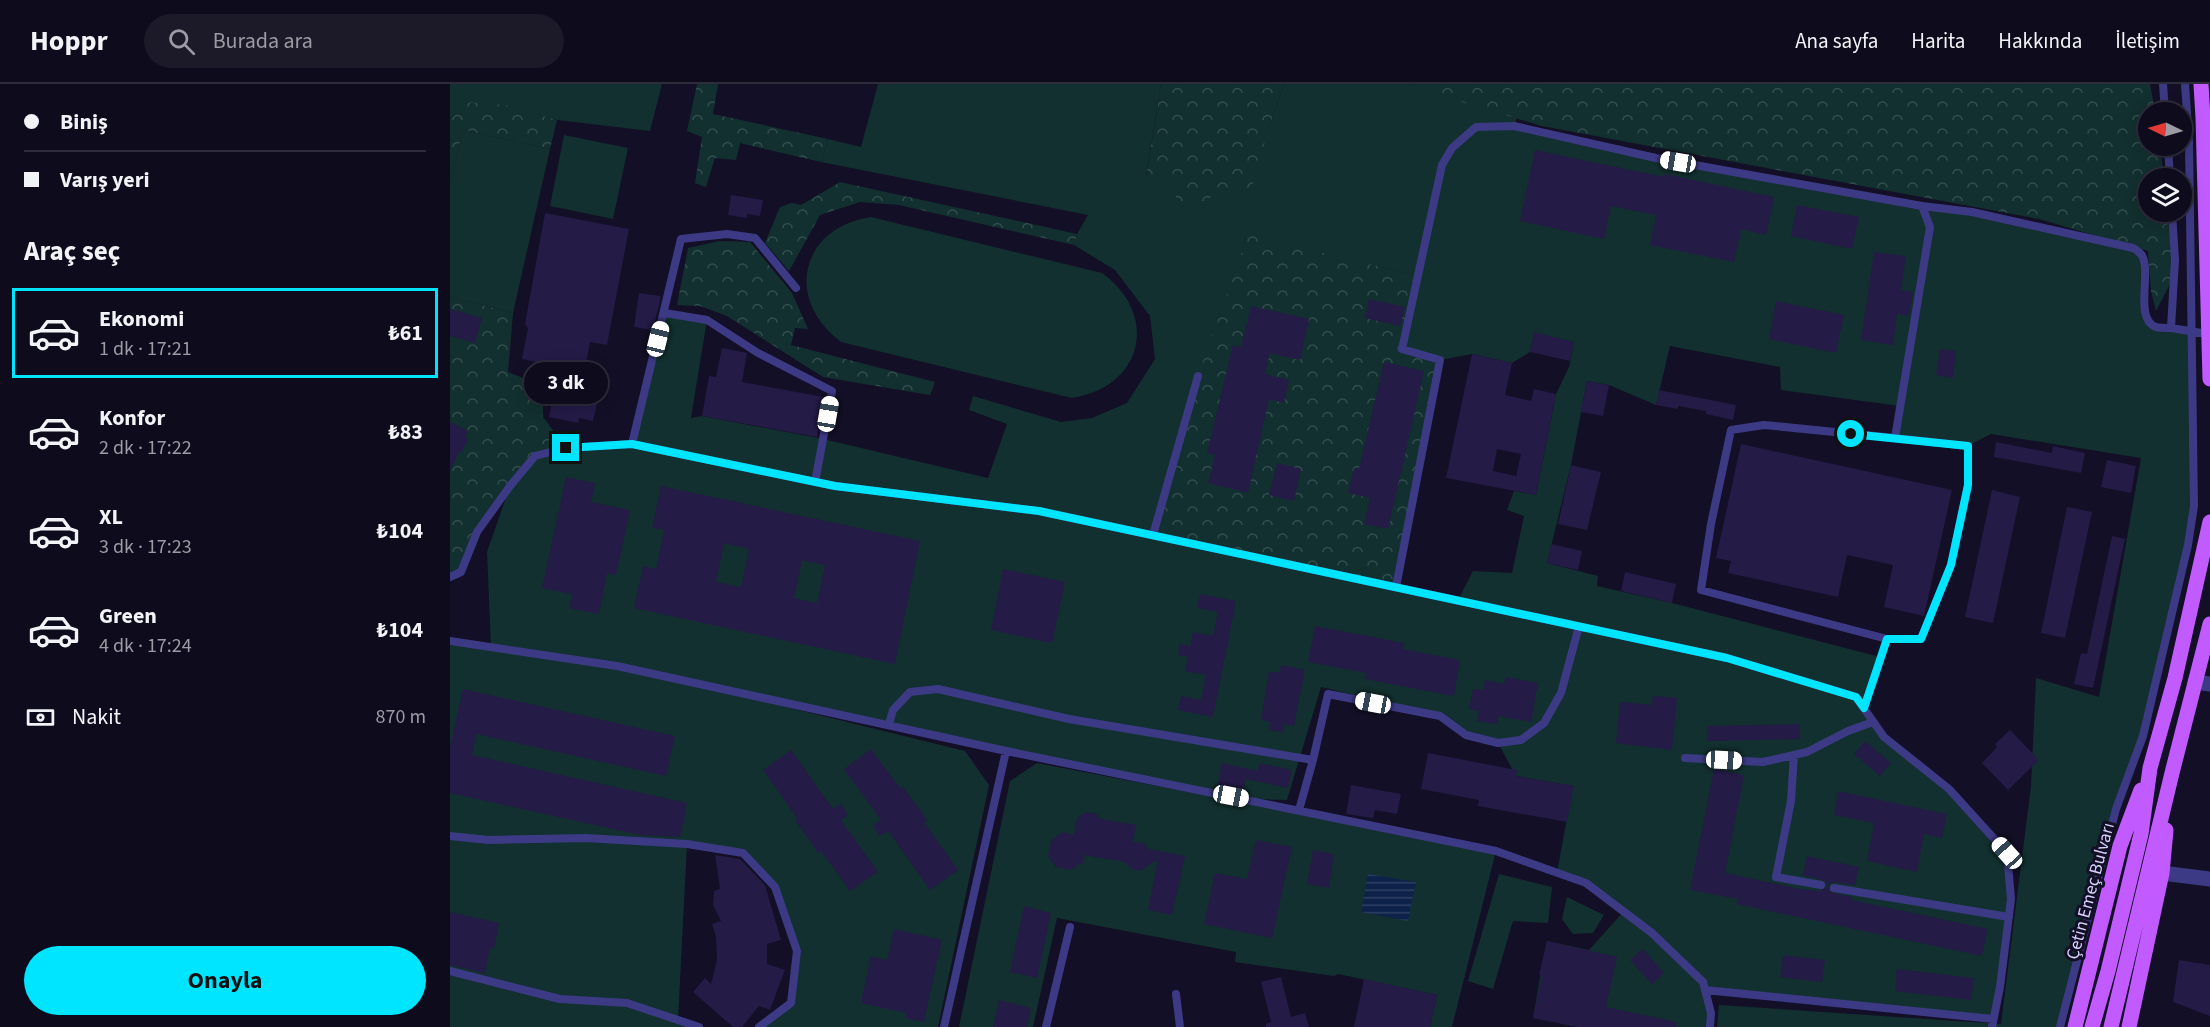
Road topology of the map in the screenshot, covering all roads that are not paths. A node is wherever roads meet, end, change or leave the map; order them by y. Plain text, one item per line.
1 (2163, 84) edge
2 (2185, 84) edge
3 (2201, 84) edge
4 (2164, 102) edge
5 (1922, 206) junction
6 (2173, 222) edge
7 (796, 288) dead end
8 (664, 313) junction
9 (2171, 328) junction
10 (2192, 331) junction
11 (2208, 334) junction
12 (1198, 376) dead end
13 (2210, 379) edge
14 (1895, 438) junction
15 (632, 444) junction
16 (815, 482) junction
17 (2210, 522) edge
18 (1153, 535) junction
19 (450, 577) edge
20 (1395, 587) junction
21 (2210, 624) edge
22 (1579, 626) junction
23 (1887, 639) junction
24 (450, 641) edge
25 (2203, 683) edge
26 (1864, 708) junction
27 (1873, 722) junction
28 (889, 724) junction
29 (1006, 751) junction
30 (1794, 755) junction
31 (1685, 758) dead end
32 (1313, 760) junction
33 (2150, 768) junction
34 (2172, 773) junction
35 (1299, 810) junction
36 (450, 836) edge
37 (2162, 873) junction
38 (2210, 879) edge
39 (1821, 885) dead end
40 (1834, 888) dead end
41 (2009, 917) junction
42 (1070, 927) dead end
43 (450, 971) edge
44 (1705, 990) junction
45 (1176, 994) dead end
46 (1993, 1023) edge
47 (699, 1027) edge
48 (759, 1027) edge
49 (944, 1027) edge
50 (1046, 1027) edge
51 (1180, 1027) edge
52 (1710, 1027) edge
53 (2060, 1027) edge
54 (2075, 1027) edge
55 (2092, 1027) edge
56 (2111, 1027) edge
57 (2129, 1027) edge

1 - 4 lane
2 - 10 lane
3 - 11 main road
5 - 9 lane
5 - 14 lane
5 - 20 lane
6 - 9 lane
7 - 8 lane
8 - 15 lane
8 - 16 lane
9 - 10 lane
10 - 11 lane
10 - 53 lane
11 - 13 main road
12 - 18 lane
14 - 23 lane
14 - 23 lane
15 - 16 lane
15 - 19 lane
16 - 18 lane
17 - 33 main road, Çetin Emeç Bulvarı
18 - 20 lane
20 - 22 lane
21 - 25 main road
22 - 26 lane
22 - 32 lane
23 - 26 lane
24 - 28 lane
25 - 34 main road
26 - 27 lane
27 - 30 lane
27 - 41 lane
28 - 29 lane
28 - 32 lane
29 - 35 lane
29 - 49 lane
30 - 31 lane
30 - 39 lane
32 - 35 lane
33 - 54 main road, Çetin Emeç Bulvarı
33 - 55 main road, Çetin Emeç Bulvarı
34 - 37 main road
34 - 56 main road
35 - 44 lane
36 - 48 lane
37 - 38 street
37 - 57 main road
40 - 41 lane
41 - 46 lane
42 - 50 lane
43 - 47 lane
44 - 46 lane
44 - 52 lane
45 - 51 lane

